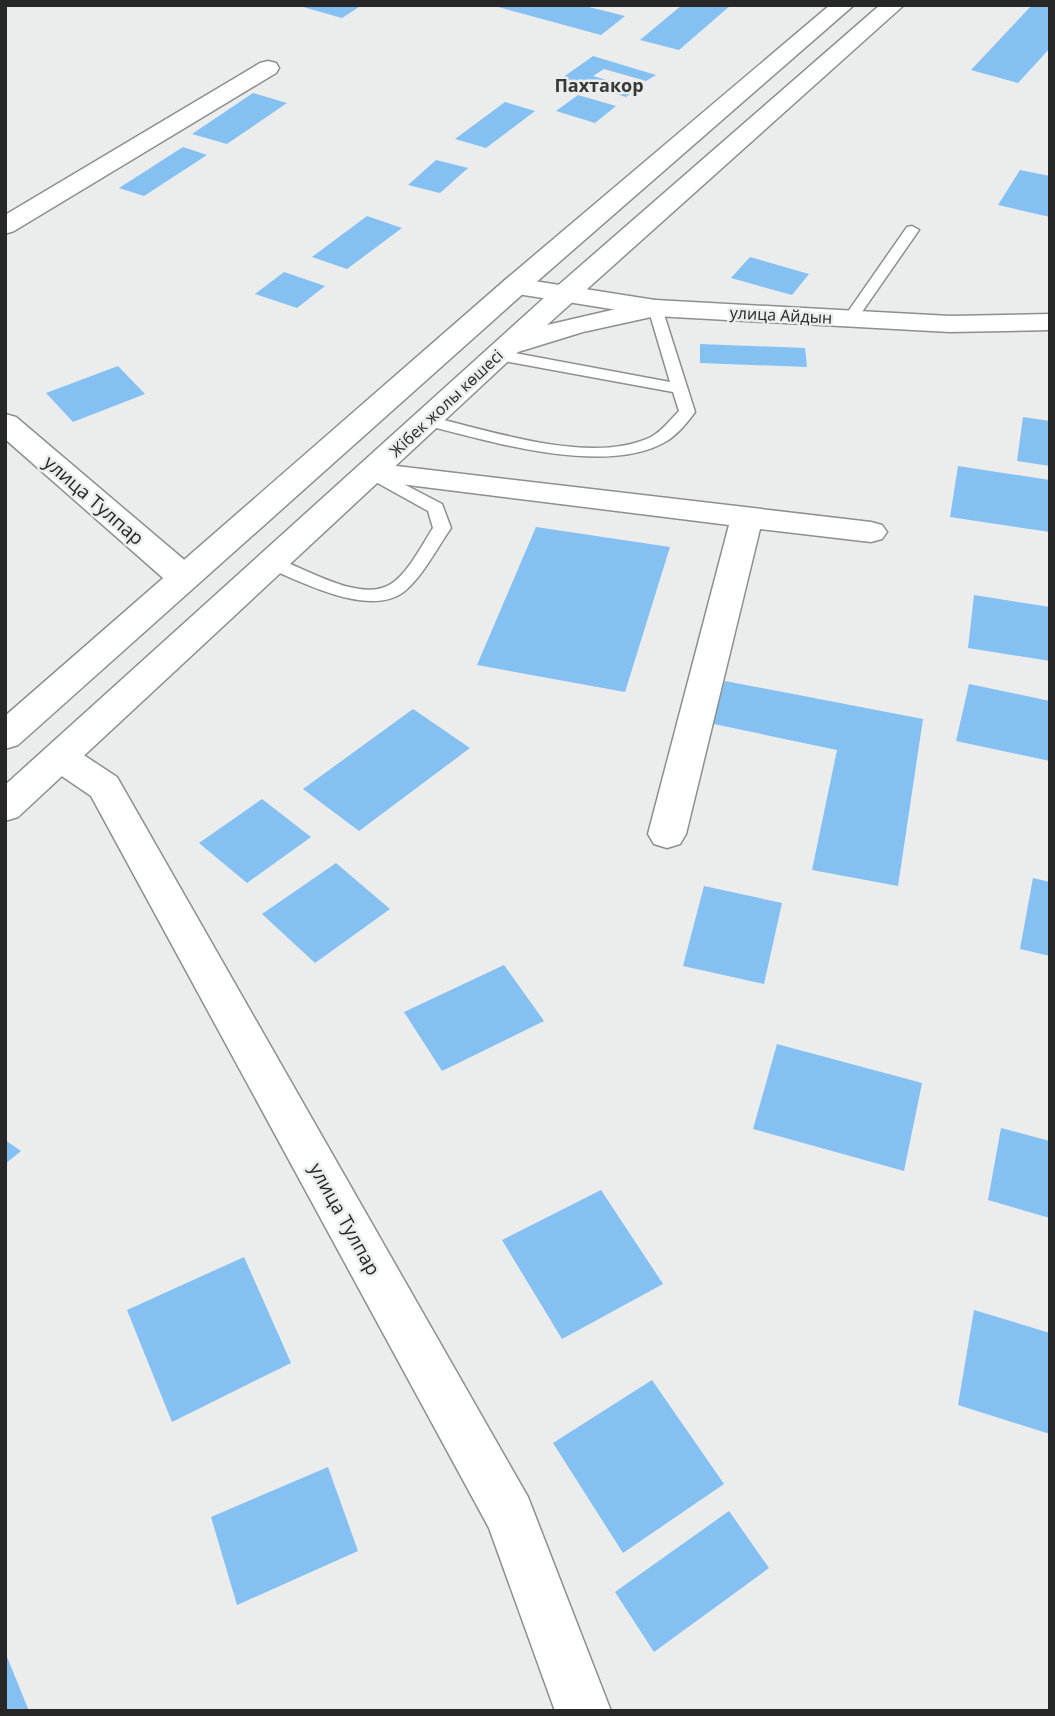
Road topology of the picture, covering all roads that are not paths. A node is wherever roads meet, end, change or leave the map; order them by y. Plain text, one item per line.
1 (843, 5) edge
2 (893, 5) edge
3 (268, 68) dead end
4 (5, 226) edge
5 (912, 230) dead end
6 (515, 286) junction
7 (565, 294) junction
8 (655, 307) junction
9 (850, 319) junction
10 (1050, 322) edge
11 (502, 352) junction
12 (681, 389) junction
13 (428, 421) junction
14 (5, 423) edge
15 (371, 472) junction
16 (746, 519) junction
17 (871, 532) dead end
18 (272, 563) junction
19 (183, 577) junction
20 (5, 736) edge
21 (60, 757) junction
22 (5, 807) edge
23 (667, 834) dead end
24 (583, 1711) edge

1 - 6 main road
2 - 7 main road, Жібек жолы көшесі
3 - 4 main road
5 - 9 lane
6 - 7 main road, улица Айдын
6 - 19 main road
7 - 8 main road, улица Айдын
7 - 11 main road, Жібек жолы көшесі
8 - 9 main road, улица Айдын
8 - 11 main road
8 - 12 lane
9 - 10 main road, улица Айдын
11 - 12 lane
11 - 13 main road, Жібек жолы көшесі
12 - 13 lane
13 - 15 main road, Жібек жолы көшесі
14 - 19 main road, улица Тулпар
15 - 16 main road
15 - 18 main road, Жібек жолы көшесі
15 - 18 lane
16 - 17 main road
16 - 23 main road
18 - 21 main road, Жібек жолы көшесі
19 - 20 main road
21 - 22 main road, Жібек жолы көшесі
21 - 24 main road, улица Тулпар

